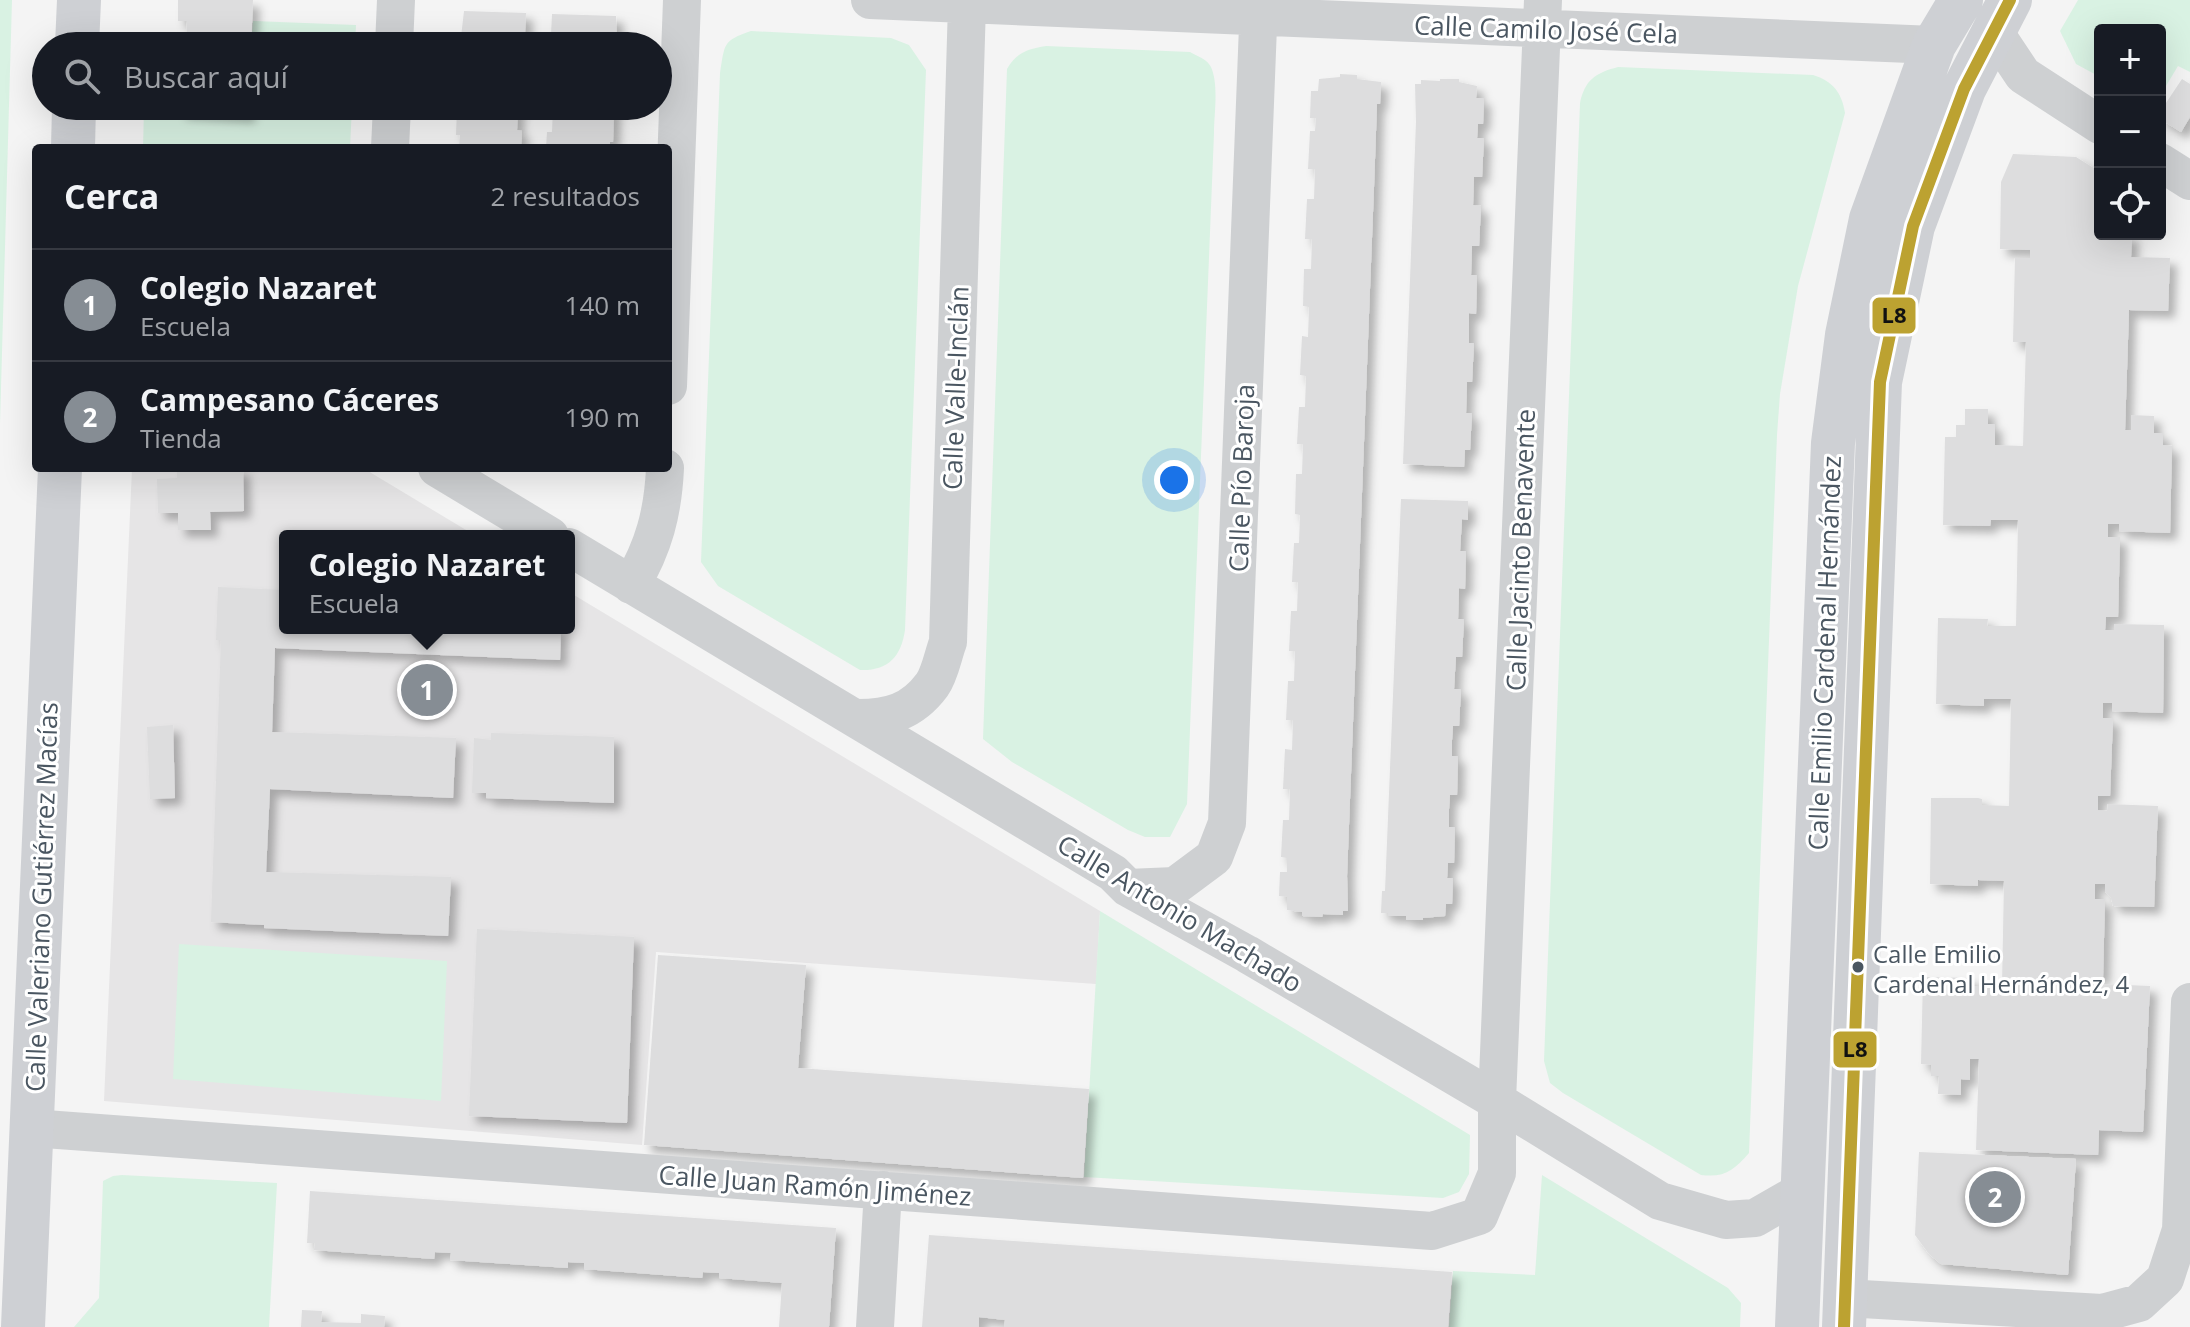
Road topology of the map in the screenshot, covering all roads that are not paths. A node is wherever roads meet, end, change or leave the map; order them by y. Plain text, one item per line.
1 (79, 0) edge
2 (396, 0) edge
3 (682, 0) edge
4 (870, 0) edge
5 (1961, 0) edge
6 (967, 4) junction
7 (1259, 8) edge
8 (1542, 14) edge
9 (2002, 15) edge
10 (78, 32) edge
11 (395, 32) edge
12 (1934, 45) junction
13 (74, 120) edge
14 (391, 120) edge
15 (2094, 121) edge
16 (73, 144) edge
17 (390, 144) edge
18 (2166, 166) edge
19 (2190, 181) edge
20 (672, 276) edge
21 (60, 472) edge
22 (444, 472) edge
23 (665, 472) edge
24 (540, 530) edge
25 (575, 551) edge
26 (631, 585) junction
27 (858, 718) junction
28 (1128, 888) junction
29 (2190, 1002) edge
30 (1497, 1101) junction
31 (31, 1128) junction
32 (883, 1190) junction
33 (1802, 1191) junction
34 (1844, 1312) edge
35 (23, 1327) edge
36 (875, 1327) edge
37 (1797, 1327) edge

1 - 10 main road
2 - 11 street
3 - 20 street
4 - 6 street, Calle Camilo José Cela
5 - 12 main road, Calle Emilio Cardenal Hernández
6 - 7 street, Calle Camilo José Cela
6 - 27 street, Calle Valle-Inclán
7 - 8 street, Calle Camilo José Cela
7 - 28 street, Calle Pío Baroja
8 - 12 street, Calle Camilo José Cela
8 - 30 street, Calle Jacinto Benavente
9 - 15 street
9 - 34 main road, Calle Emilio Cardenal Hernández
12 - 33 main road, Calle Emilio Cardenal Hernández
13 - 16 main road
14 - 17 street
18 - 19 street
21 - 31 main road, Calle Valeriano Gutiérrez Macías
22 - 24 street
23 - 26 street
25 - 26 street, Calle Antonio Machado
26 - 27 street, Calle Antonio Machado
27 - 28 street, Calle Antonio Machado
28 - 30 street, Calle Antonio Machado
29 - 34 street
30 - 32 street, Calle Juan Ramón Jiménez
30 - 33 street, Calle Antonio Machado
31 - 32 street, Calle Juan Ramón Jiménez
31 - 35 main road, Calle Valeriano Gutiérrez Macías
32 - 36 street
33 - 37 main road, Calle Emilio Cardenal Hernández

